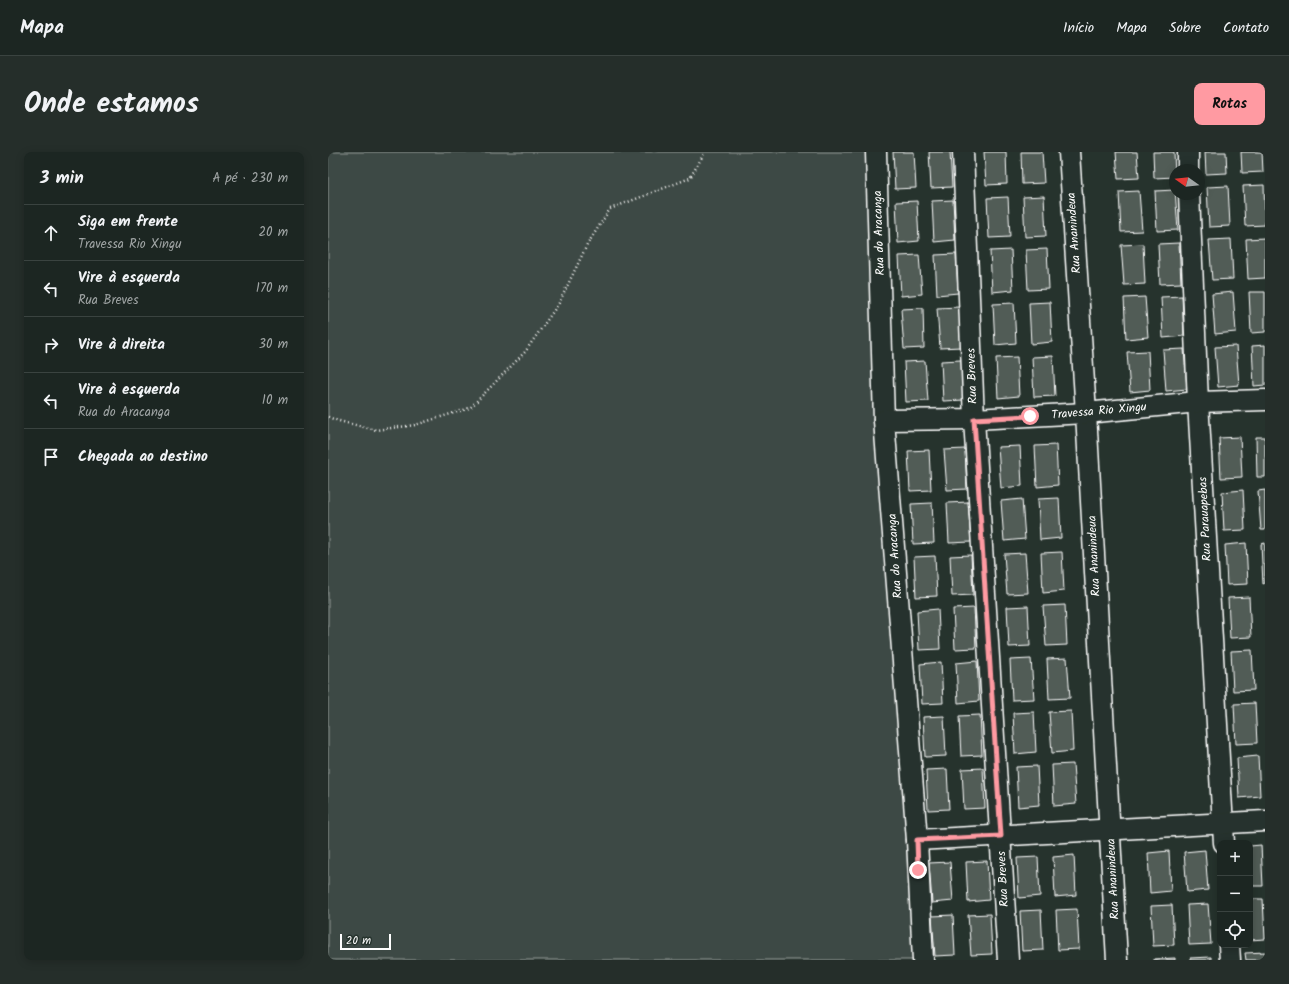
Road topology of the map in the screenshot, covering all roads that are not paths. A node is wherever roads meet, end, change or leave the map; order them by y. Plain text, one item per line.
1 (876, 152) edge
2 (963, 152) edge
3 (1069, 152) edge
4 (1188, 152) edge
5 (1188, 164) edge
6 (1189, 200) edge
7 (1265, 400) edge
8 (1198, 402) junction
9 (1086, 413) junction
10 (974, 419) junction
11 (884, 420) junction
12 (1265, 821) edge
13 (1223, 823) junction
14 (1110, 830) junction
15 (1001, 836) junction
16 (917, 840) junction
17 (1224, 840) edge
18 (1229, 948) edge
19 (922, 960) edge
20 (1008, 960) edge
21 (1117, 960) edge
22 (1230, 960) edge

1 - 11 street, Rua do Aracanga
2 - 10 street, Rua Breves
3 - 9 street, Rua Ananindeua
4 - 5 street
6 - 8 street, Rua Parauapebas
7 - 8 street, Travessa Rio Xingu
8 - 9 street, Travessa Rio Xingu
8 - 13 street, Rua Parauapebas
9 - 10 street, Travessa Rio Xingu
9 - 14 street, Rua Ananindeua
10 - 11 street, Travessa Rio Xingu
10 - 15 street, Rua Breves
11 - 16 street, Rua do Aracanga
12 - 13 street
13 - 14 street
13 - 17 street, Rua Parauapebas
14 - 15 street
14 - 21 street, Rua Ananindeua
15 - 16 street
15 - 20 street, Rua Breves
16 - 19 street, Rua do Aracanga
18 - 22 street

